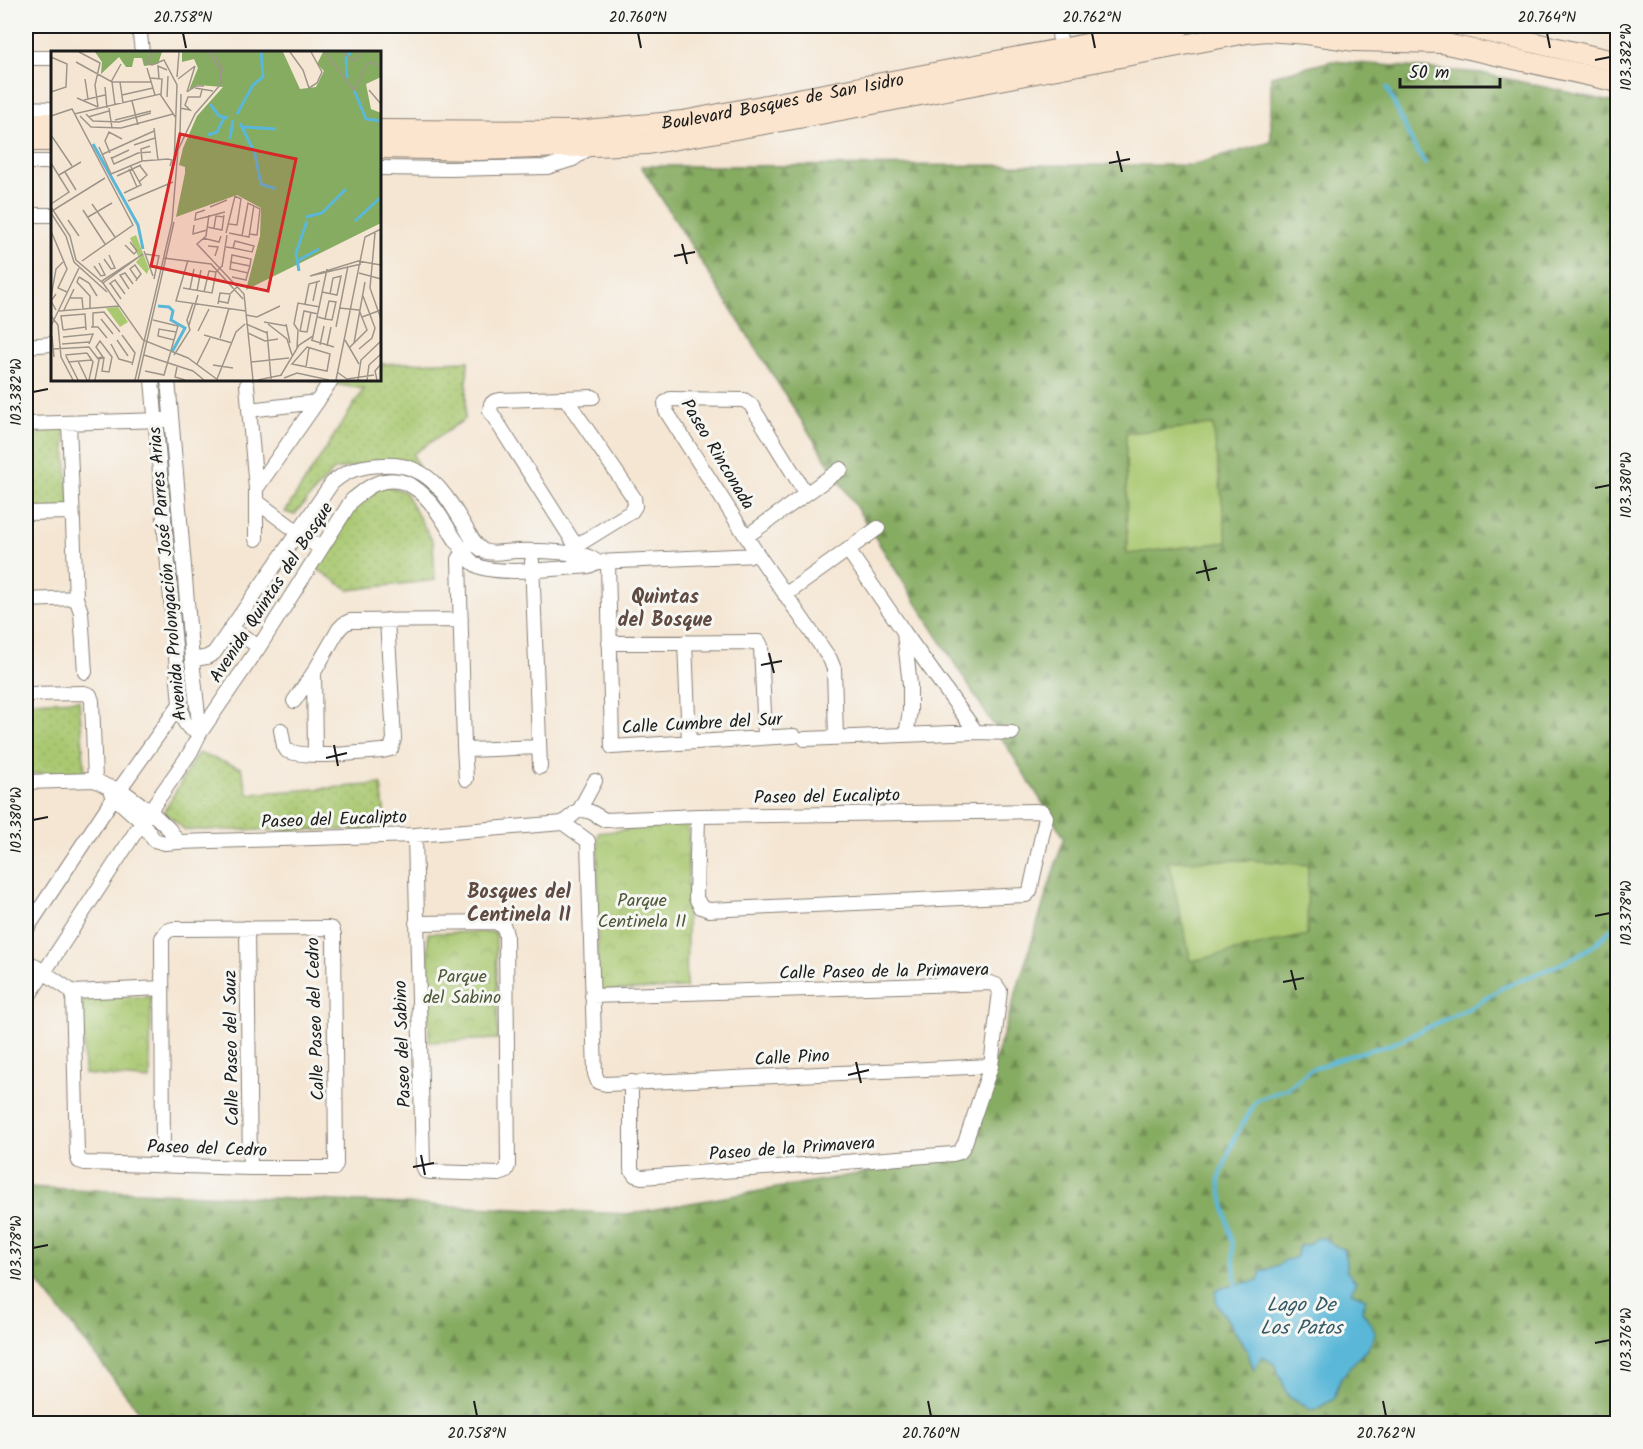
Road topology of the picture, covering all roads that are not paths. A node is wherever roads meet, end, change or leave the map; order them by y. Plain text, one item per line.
1 (139, 26) edge
2 (1058, 26) edge
3 (1181, 26) edge
4 (1389, 26) edge
5 (1461, 26) edge
6 (1334, 31) edge
7 (1371, 41) junction
8 (1061, 48) junction
9 (142, 51) edge
10 (1598, 57) junction
11 (26, 58) edge
12 (51, 58) edge
13 (1617, 62) edge
14 (1594, 77) junction
15 (1617, 82) edge
16 (26, 108) edge
17 (51, 109) edge
18 (26, 123) edge
19 (51, 123) edge
20 (381, 130) edge
21 (26, 141) edge
22 (51, 141) edge
23 (590, 147) junction
24 (381, 148) edge
25 (26, 162) edge
26 (51, 162) edge
27 (381, 168) edge
28 (33, 215) dead end
29 (51, 215) edge
30 (51, 344) edge
31 (26, 346) edge
32 (152, 381) edge
33 (168, 381) edge
34 (330, 381) edge
35 (247, 385) dead end
36 (593, 397) dead end
37 (566, 399) junction
38 (318, 402) junction
39 (249, 410) junction
40 (156, 420) junction
41 (171, 421) junction
42 (69, 423) junction
43 (26, 424) edge
44 (370, 466) junction
45 (841, 469) dead end
46 (332, 483) junction
47 (373, 484) junction
48 (806, 494) junction
49 (256, 495) junction
50 (352, 500) junction
51 (450, 502) junction
52 (437, 511) junction
53 (72, 512) junction
54 (26, 513) edge
55 (879, 528) dead end
56 (299, 531) junction
57 (747, 536) junction
58 (256, 538) dead end
59 (473, 541) junction
60 (321, 549) junction
61 (531, 550) junction
62 (848, 550) junction
63 (464, 552) junction
64 (759, 555) junction
65 (576, 556) junction
66 (602, 562) junction
67 (532, 570) junction
68 (785, 595) junction
69 (76, 598) junction
70 (26, 600) edge
71 (387, 620) junction
72 (461, 620) junction
73 (231, 628) junction
74 (904, 632) junction
75 (685, 642) junction
76 (609, 643) junction
77 (259, 647) junction
78 (192, 660) junction
79 (85, 672) dead end
80 (314, 672) junction
81 (26, 694) edge
82 (294, 701) dead end
83 (180, 704) junction
84 (281, 730) dead end
85 (976, 732) junction
86 (200, 733) junction
87 (1012, 733) dead end
88 (906, 735) junction
89 (765, 737) junction
90 (837, 737) junction
91 (689, 742) junction
92 (539, 747) junction
93 (466, 748) junction
94 (315, 754) junction
95 (540, 766) dead end
96 (466, 779) dead end
97 (95, 780) junction
98 (595, 781) dead end
99 (26, 782) edge
100 (114, 791) junction
101 (580, 809) junction
102 (698, 816) junction
103 (147, 817) junction
104 (605, 820) junction
105 (563, 823) junction
106 (415, 835) junction
107 (588, 842) junction
108 (416, 923) junction
109 (247, 928) junction
110 (26, 930) edge
111 (26, 960) edge
112 (44, 973) junction
113 (162, 988) junction
114 (73, 992) junction
115 (592, 996) junction
116 (26, 1000) edge
117 (991, 1066) junction
118 (631, 1082) junction
119 (953, 1154) joint
120 (163, 1165) junction
121 (250, 1168) junction
122 (334, 1168) joint

1 - 9 street
2 - 8 street
3 - 8 main road, Boulevard Bosques de San Isidro
4 - 7 street
5 - 10 main road
6 - 7 main road, Boulevard Bosques de San Isidro
6 - 23 main road, Boulevard Bosques de San Isidro
7 - 14 main road, Boulevard Bosques de San Isidro
8 - 20 main road, Boulevard Bosques de San Isidro
10 - 13 main road
10 - 14 main road
11 - 12 street
14 - 15 main road, Boulevard Bosques de San Isidro
16 - 17 street
18 - 19 main road
21 - 22 main road
23 - 24 main road, Boulevard Bosques de San Isidro
23 - 27 street, Boulevard Bosques de San Isidro
25 - 26 street
28 - 29 street
30 - 31 street
32 - 40 street, Avenida Prolongación José Parres Arias
33 - 41 street, Avenida Prolongación José Parres Arias
34 - 38 street
35 - 39 street
36 - 37 street
37 - 65 street
37 - 65 street
38 - 39 street
38 - 49 street
39 - 49 street
40 - 41 street
40 - 42 street
40 - 83 street, Avenida Prolongación José Parres Arias
41 - 78 street, Avenida Prolongación José Parres Arias
42 - 43 street
42 - 53 street
44 - 46 street, Avenida Quintas del Bosque
44 - 47 street
44 - 51 street, Avenida Quintas del Bosque
45 - 48 street, Paseo Rinconada
46 - 50 street
46 - 56 street, Avenida Quintas del Bosque
47 - 50 street, Avenida Quintas del Bosque
47 - 52 street
48 - 57 street, Paseo Rinconada
48 - 57 street, Paseo Rinconada
49 - 56 street
49 - 58 street
50 - 60 street, Avenida Quintas del Bosque
51 - 52 street
51 - 59 street, Avenida Quintas del Bosque
52 - 63 street
53 - 54 street
53 - 69 street
55 - 62 street
56 - 60 street
56 - 73 street, Avenida Quintas del Bosque
57 - 64 street, Paseo Rinconada
59 - 61 street
59 - 63 street
60 - 77 street, Avenida Quintas del Bosque
61 - 65 street
61 - 67 street
62 - 68 street
62 - 74 street
63 - 67 street
63 - 72 street
64 - 66 street
64 - 68 street, Paseo Rinconada
65 - 66 street
65 - 67 street
66 - 76 street
67 - 92 street
68 - 90 street, Paseo Rinconada
69 - 70 street
69 - 79 street
71 - 72 street
71 - 80 street
71 - 94 street
72 - 93 street
73 - 77 street
73 - 78 street, Avenida Quintas del Bosque
74 - 85 street
74 - 88 street
75 - 76 street
75 - 89 street
75 - 91 street
76 - 91 street, Calle Cumbre del Sur
77 - 86 street, Avenida Quintas del Bosque
78 - 86 street, Avenida Prolongación José Parres Arias
80 - 82 street
80 - 94 street
81 - 97 street
83 - 86 street
83 - 100 street, Avenida Prolongación José Parres Arias
84 - 94 street
85 - 87 street
85 - 88 street
86 - 103 street, Avenida Prolongación José Parres Arias
88 - 90 street
89 - 90 street, Calle Cumbre del Sur
89 - 91 street, Calle Cumbre del Sur
92 - 93 street
92 - 95 street
93 - 96 street
97 - 99 street
97 - 100 street
98 - 101 street
100 - 103 street
100 - 110 street, Avenida Prolongación José Parres Arias
101 - 104 street
101 - 105 street
102 - 102 street, Paseo del Eucalipto
102 - 104 street, Paseo del Eucalipto
103 - 106 street, Paseo del Eucalipto
103 - 112 street, Avenida Prolongación José Parres Arias
104 - 107 street
105 - 106 street, Paseo del Eucalipto
105 - 107 street
106 - 108 street, Paseo del Sabino
107 - 115 street
108 - 108 street, Paseo del Sabino
109 - 113 street, Calle Paseo del Cedro
109 - 121 street, Calle Paseo del Sauz
109 - 122 street, Calle Paseo del Cedro
111 - 112 street
112 - 114 street
112 - 116 street, Avenida Prolongación José Parres Arias
113 - 114 street
113 - 120 street
114 - 120 street, Paseo del Cedro
115 - 117 street, Calle Paseo de la Primavera
115 - 118 street
117 - 118 street, Calle Pino
117 - 119 street, Calle Paseo de la Primavera
118 - 119 street, Paseo de la Primavera
120 - 121 street, Paseo del Cedro
121 - 122 street, Paseo del Cedro

